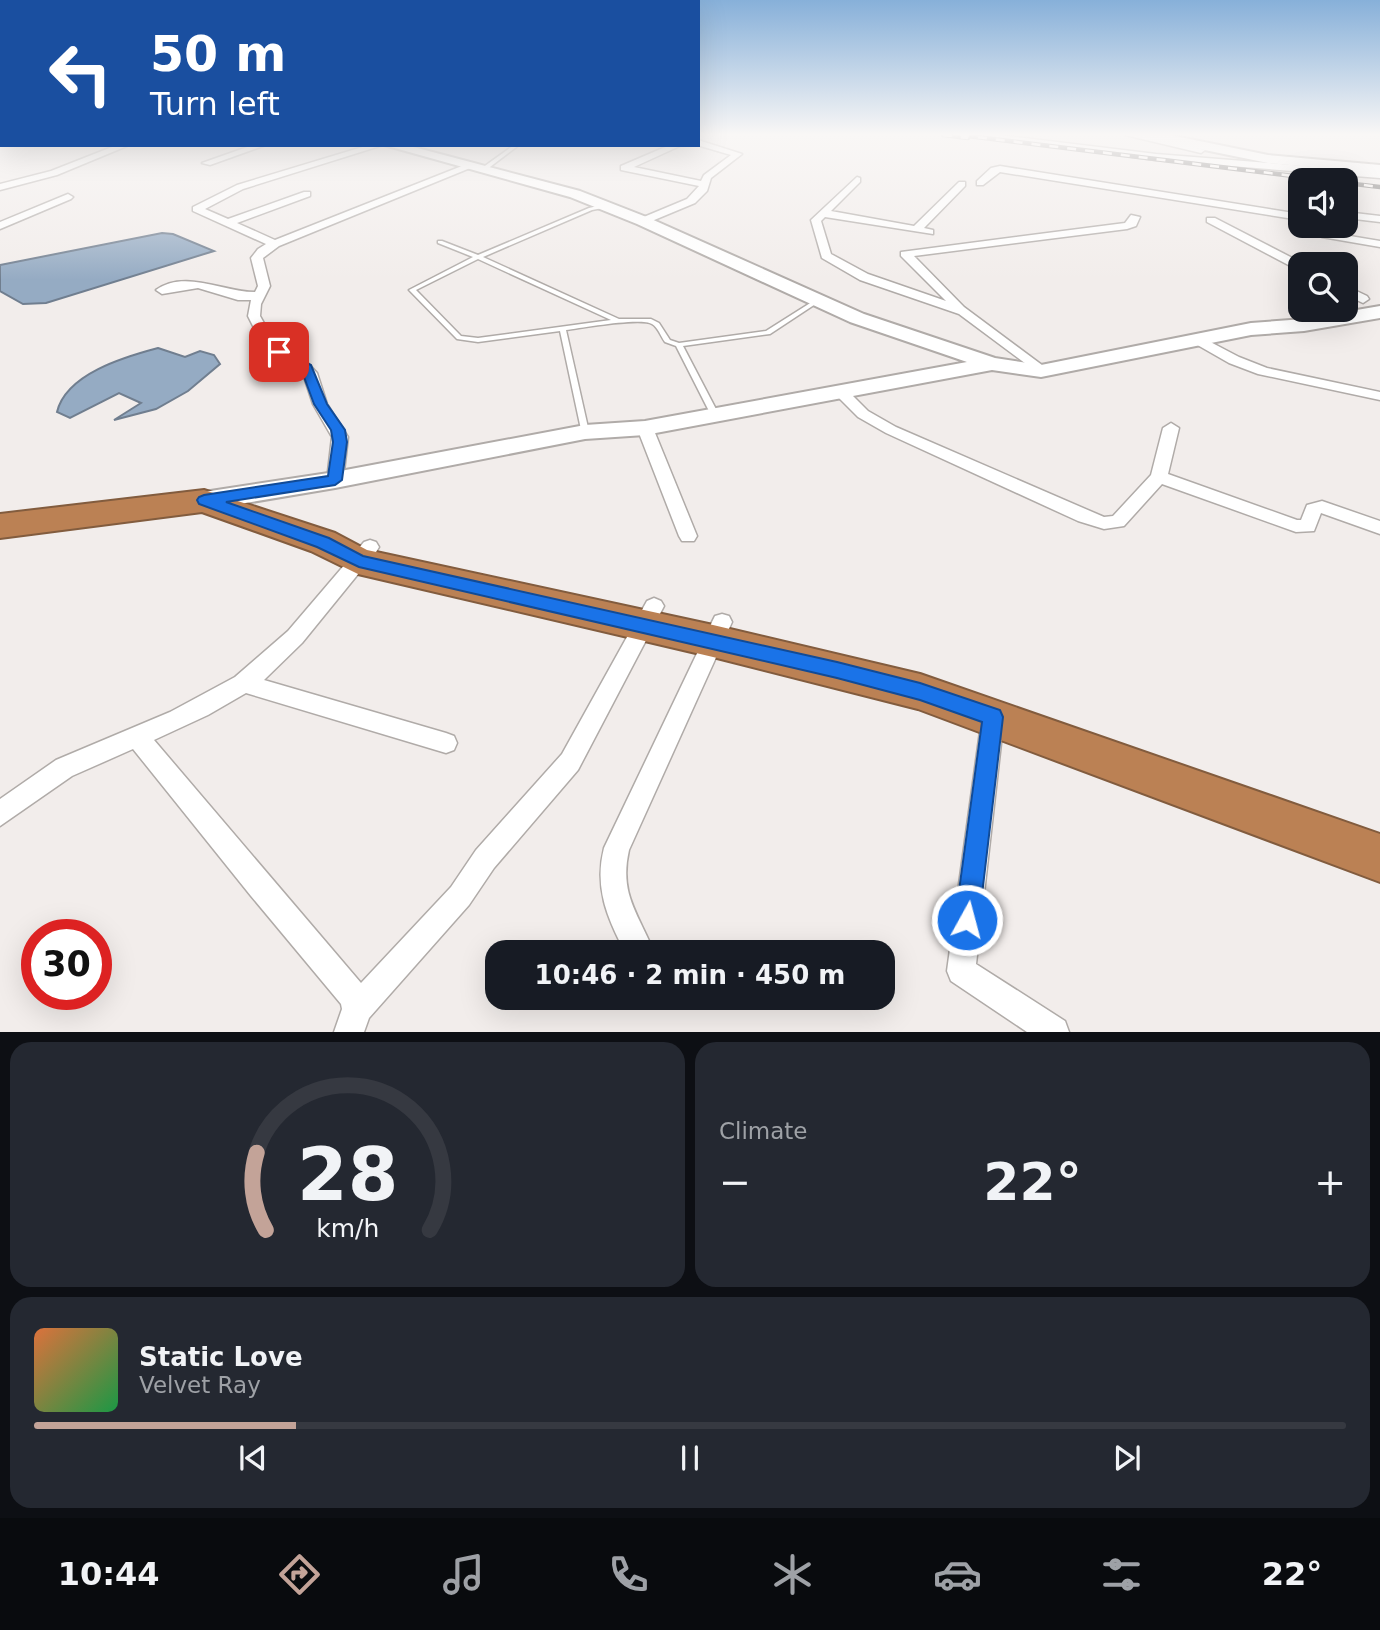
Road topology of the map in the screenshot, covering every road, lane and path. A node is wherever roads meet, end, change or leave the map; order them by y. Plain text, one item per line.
1 (253, 183) edge
2 (437, 183) edge
3 (538, 183) edge
4 (700, 183) edge
5 (854, 183) edge
6 (1088, 183) edge
7 (704, 184) joint
8 (962, 184) dead end
9 (307, 194) dead end
10 (68, 197) dead end
11 (606, 206) junction
12 (823, 213) junction
13 (1288, 215) edge
14 (1358, 216) edge
15 (1135, 217) dead end
16 (1380, 219) edge
17 (643, 220) junction
18 (1211, 220) dead end
19 (229, 222) junction
20 (0, 226) edge
21 (916, 230) junction
22 (929, 232) dead end
23 (1344, 238) edge
24 (440, 242) dead end
25 (275, 244) junction
26 (1380, 244) edge
27 (478, 257) junction
28 (1288, 261) edge
29 (162, 290) dead end
30 (259, 296) junction
31 (817, 301) junction
32 (963, 311) junction
33 (1380, 312) edge
34 (1358, 314) edge
35 (618, 321) junction
36 (1288, 321) edge
37 (563, 329) junction
38 (1199, 340) junction
39 (679, 345) junction
40 (992, 364) junction
41 (1041, 371) junction
42 (841, 391) junction
43 (1380, 396) edge
44 (714, 413) junction
45 (645, 428) junction
46 (1171, 428) dead end
47 (585, 432) junction
48 (1158, 477) junction
49 (335, 480) junction
50 (204, 500) junction
51 (0, 526) edge
52 (1380, 528) edge
53 (688, 536) dead end
54 (365, 554) junction
55 (649, 616) junction
56 (718, 631) junction
57 (244, 682) junction
58 (993, 717) junction
59 (137, 736) junction
60 (446, 743) dead end
61 (0, 814) edge
62 (1380, 833) edge
63 (1380, 858) edge
64 (634, 940) edge
65 (353, 1020) edge
66 (1054, 1031) edge

1 - 19 street
2 - 25 street
3 - 11 street
4 - 7 street
5 - 12 street
6 - 13 street
7 - 17 street
8 - 21 street
9 - 19 street
10 - 20 street
11 - 17 street
11 - 27 lane
12 - 21 street
12 - 32 street
14 - 16 street
15 - 32 street
17 - 31 street
18 - 28 street
19 - 25 street
21 - 22 street
23 - 26 street
24 - 27 lane
25 - 30 street
27 - 35 lane
27 - 37 lane
29 - 30 street
30 - 49 street
31 - 39 lane
31 - 40 street
32 - 41 street
33 - 34 street
35 - 37 lane
35 - 39 lane
36 - 38 street
37 - 47 lane
38 - 41 street
38 - 43 street
39 - 44 lane
40 - 41 street
40 - 42 street
42 - 44 street
42 - 48 street
44 - 45 street
45 - 47 street
45 - 53 street
46 - 48 street
47 - 49 street
48 - 52 street
49 - 50 street
50 - 51 highway
50 - 54 highway
54 - 55 highway
54 - 57 street
55 - 56 highway
55 - 65 street
56 - 58 highway
56 - 62 highway
56 - 64 street
57 - 59 street
57 - 60 street
58 - 63 highway
58 - 66 street
59 - 61 street
59 - 65 street

